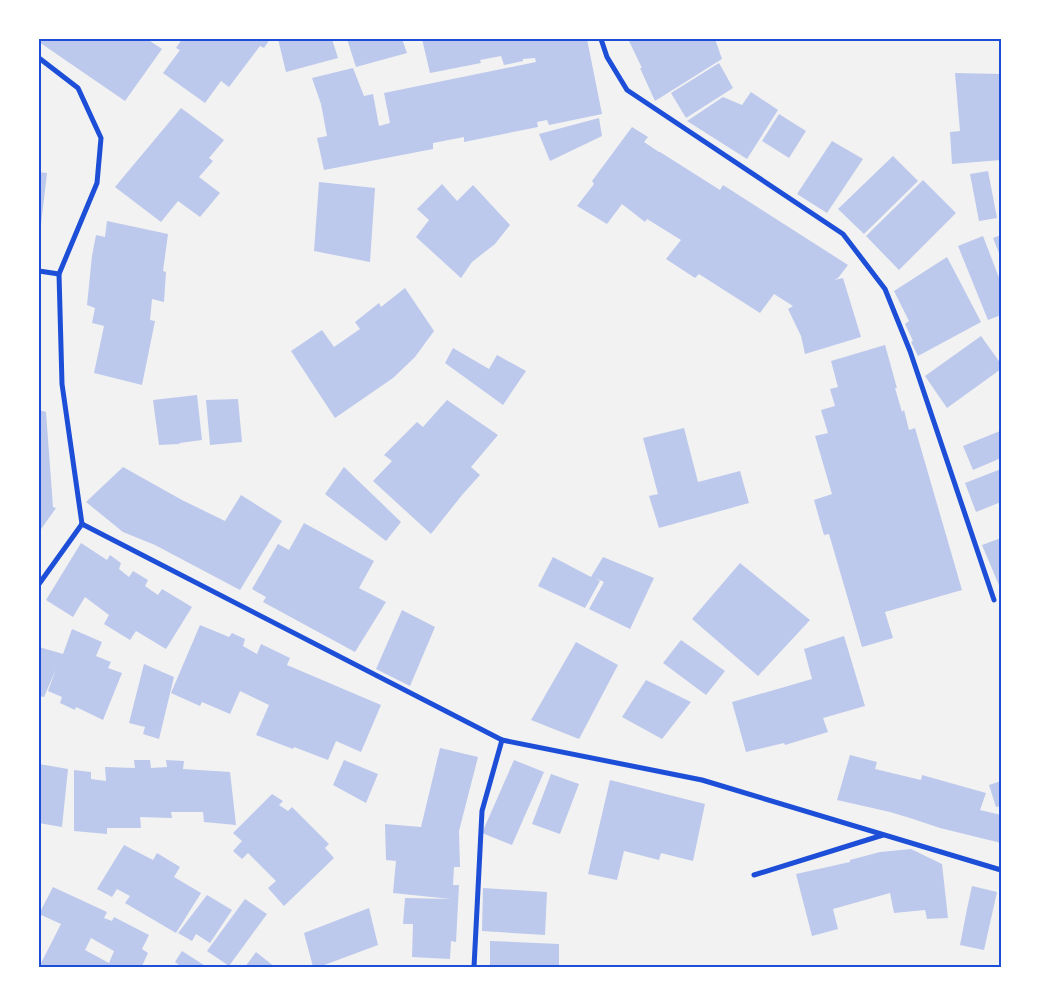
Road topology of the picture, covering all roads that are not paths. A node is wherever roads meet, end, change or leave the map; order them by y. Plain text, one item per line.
1 (601, 39) edge
2 (39, 58) edge
3 (39, 272) edge
4 (59, 274) junction
5 (82, 524) junction
6 (39, 584) edge
7 (994, 600) dead end
8 (502, 740) junction
9 (884, 835) junction
10 (1001, 870) edge
11 (754, 875) dead end
12 (474, 967) edge

1 - 7 street
2 - 4 street
3 - 4 street
4 - 5 street
5 - 6 street
5 - 8 street
8 - 9 street
8 - 12 street
9 - 10 street
9 - 11 street

